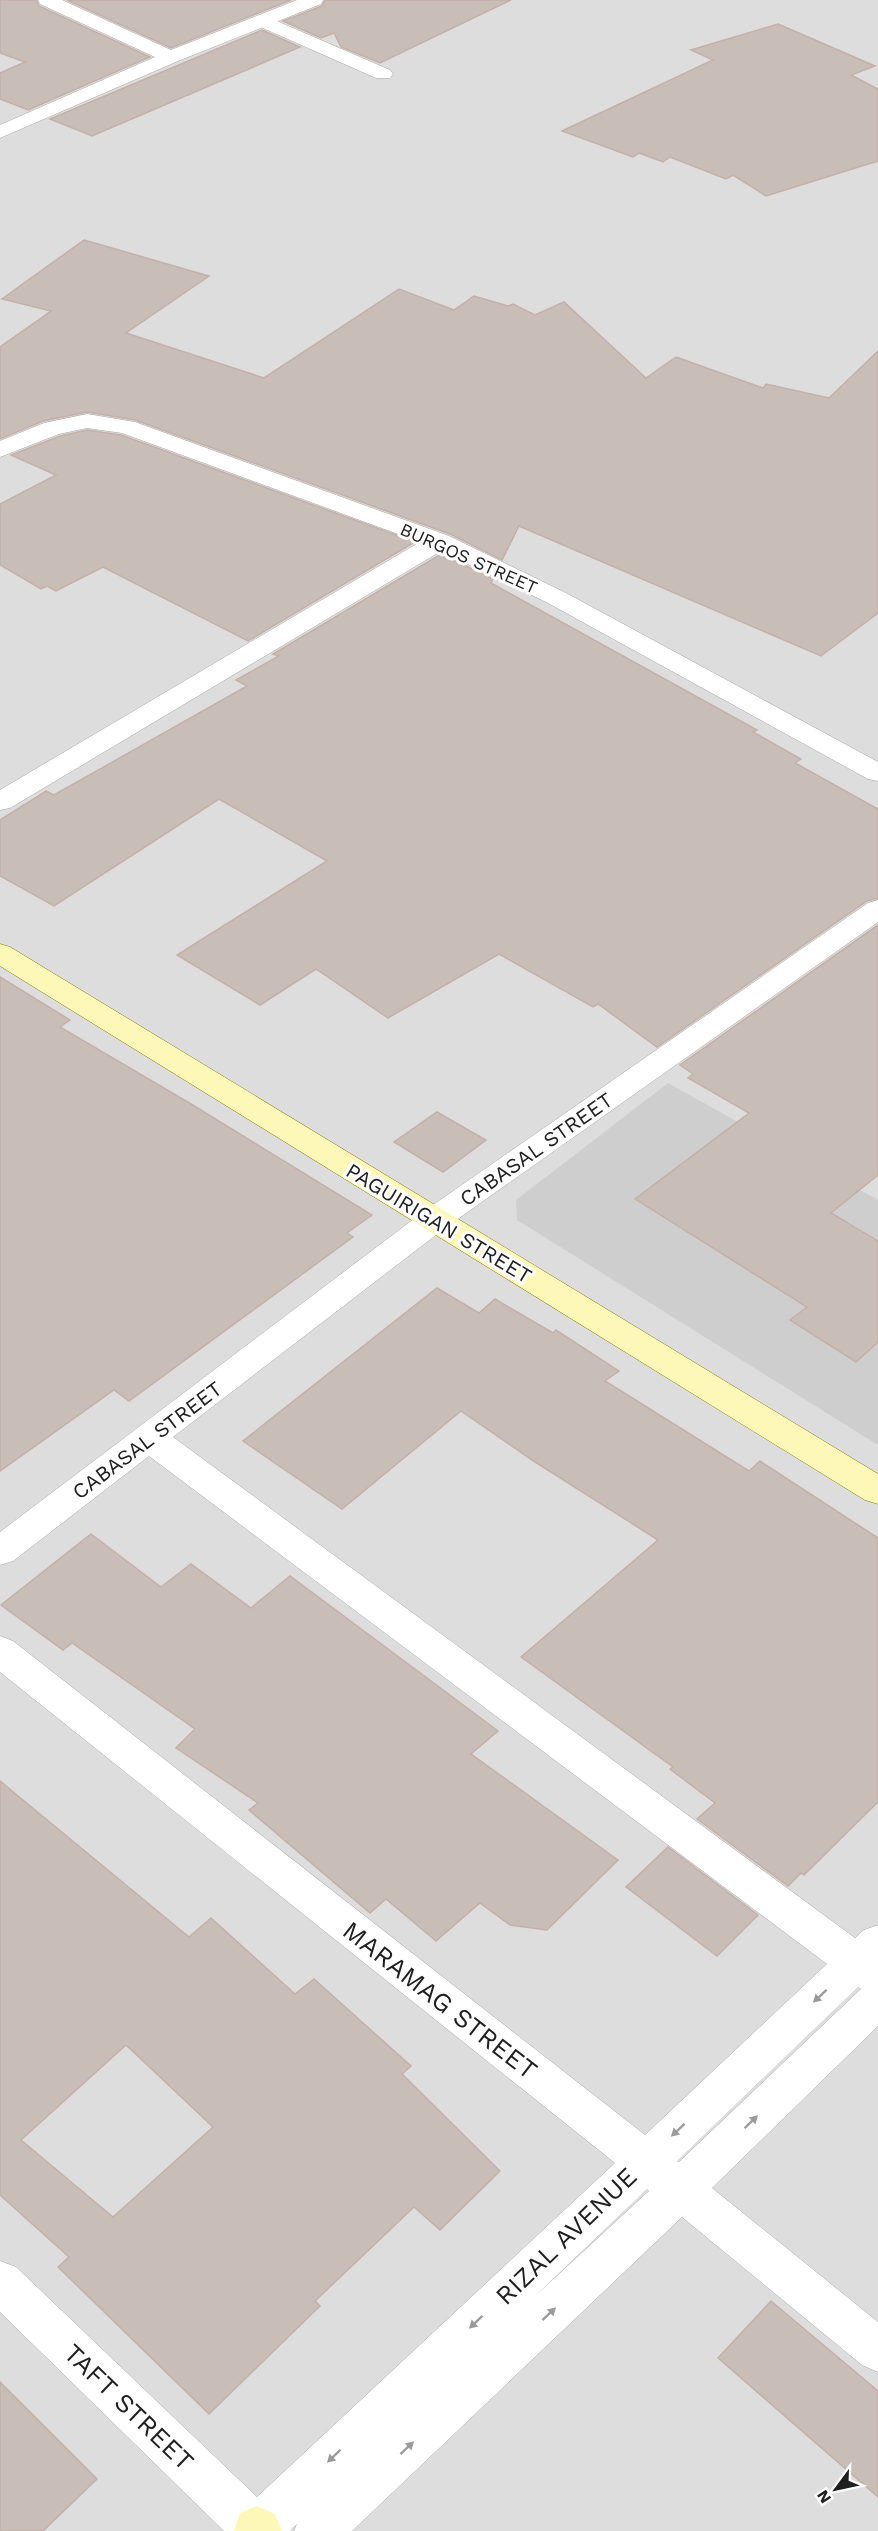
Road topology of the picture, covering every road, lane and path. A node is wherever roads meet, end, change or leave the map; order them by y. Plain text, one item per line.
1 (47, 0) edge
2 (314, 0) edge
3 (263, 21) junction
4 (171, 57) junction
5 (383, 74) dead end
6 (0, 132) edge
7 (0, 450) edge
8 (440, 541) junction
9 (878, 773) edge
10 (0, 802) edge
11 (878, 909) edge
12 (0, 953) edge
13 (434, 1221) junction
14 (149, 1438) junction
15 (878, 1491) edge
16 (0, 1551) edge
17 (0, 1651) edge
18 (873, 1970) edge
19 (645, 2161) junction
20 (679, 2191) junction
21 (0, 2282) edge
22 (878, 2350) edge
23 (257, 2531) edge
24 (318, 2531) edge

1 - 4 street
2 - 3 street
3 - 4 street
3 - 5 street
4 - 6 street
7 - 8 street, BURGOS STREET
8 - 9 street, BURGOS STREET
8 - 10 street
11 - 13 street, CABASAL STREET
12 - 13 main road, PAGUIRIGAN STREET
13 - 14 street, CABASAL STREET
13 - 15 main road, PAGUIRIGAN STREET
14 - 16 street, CABASAL STREET
14 - 18 street
17 - 19 street, MARAMAG STREET
18 -> 19 street, RIZAL AVENUE
20 -> 18 street, RIZAL AVENUE
19 - 20 street, MARAMAG STREET
19 -> 23 street, RIZAL AVENUE
20 - 22 street, MARAMAG STREET
24 -> 20 street, RIZAL AVENUE
21 - 23 street, TAFT STREET

